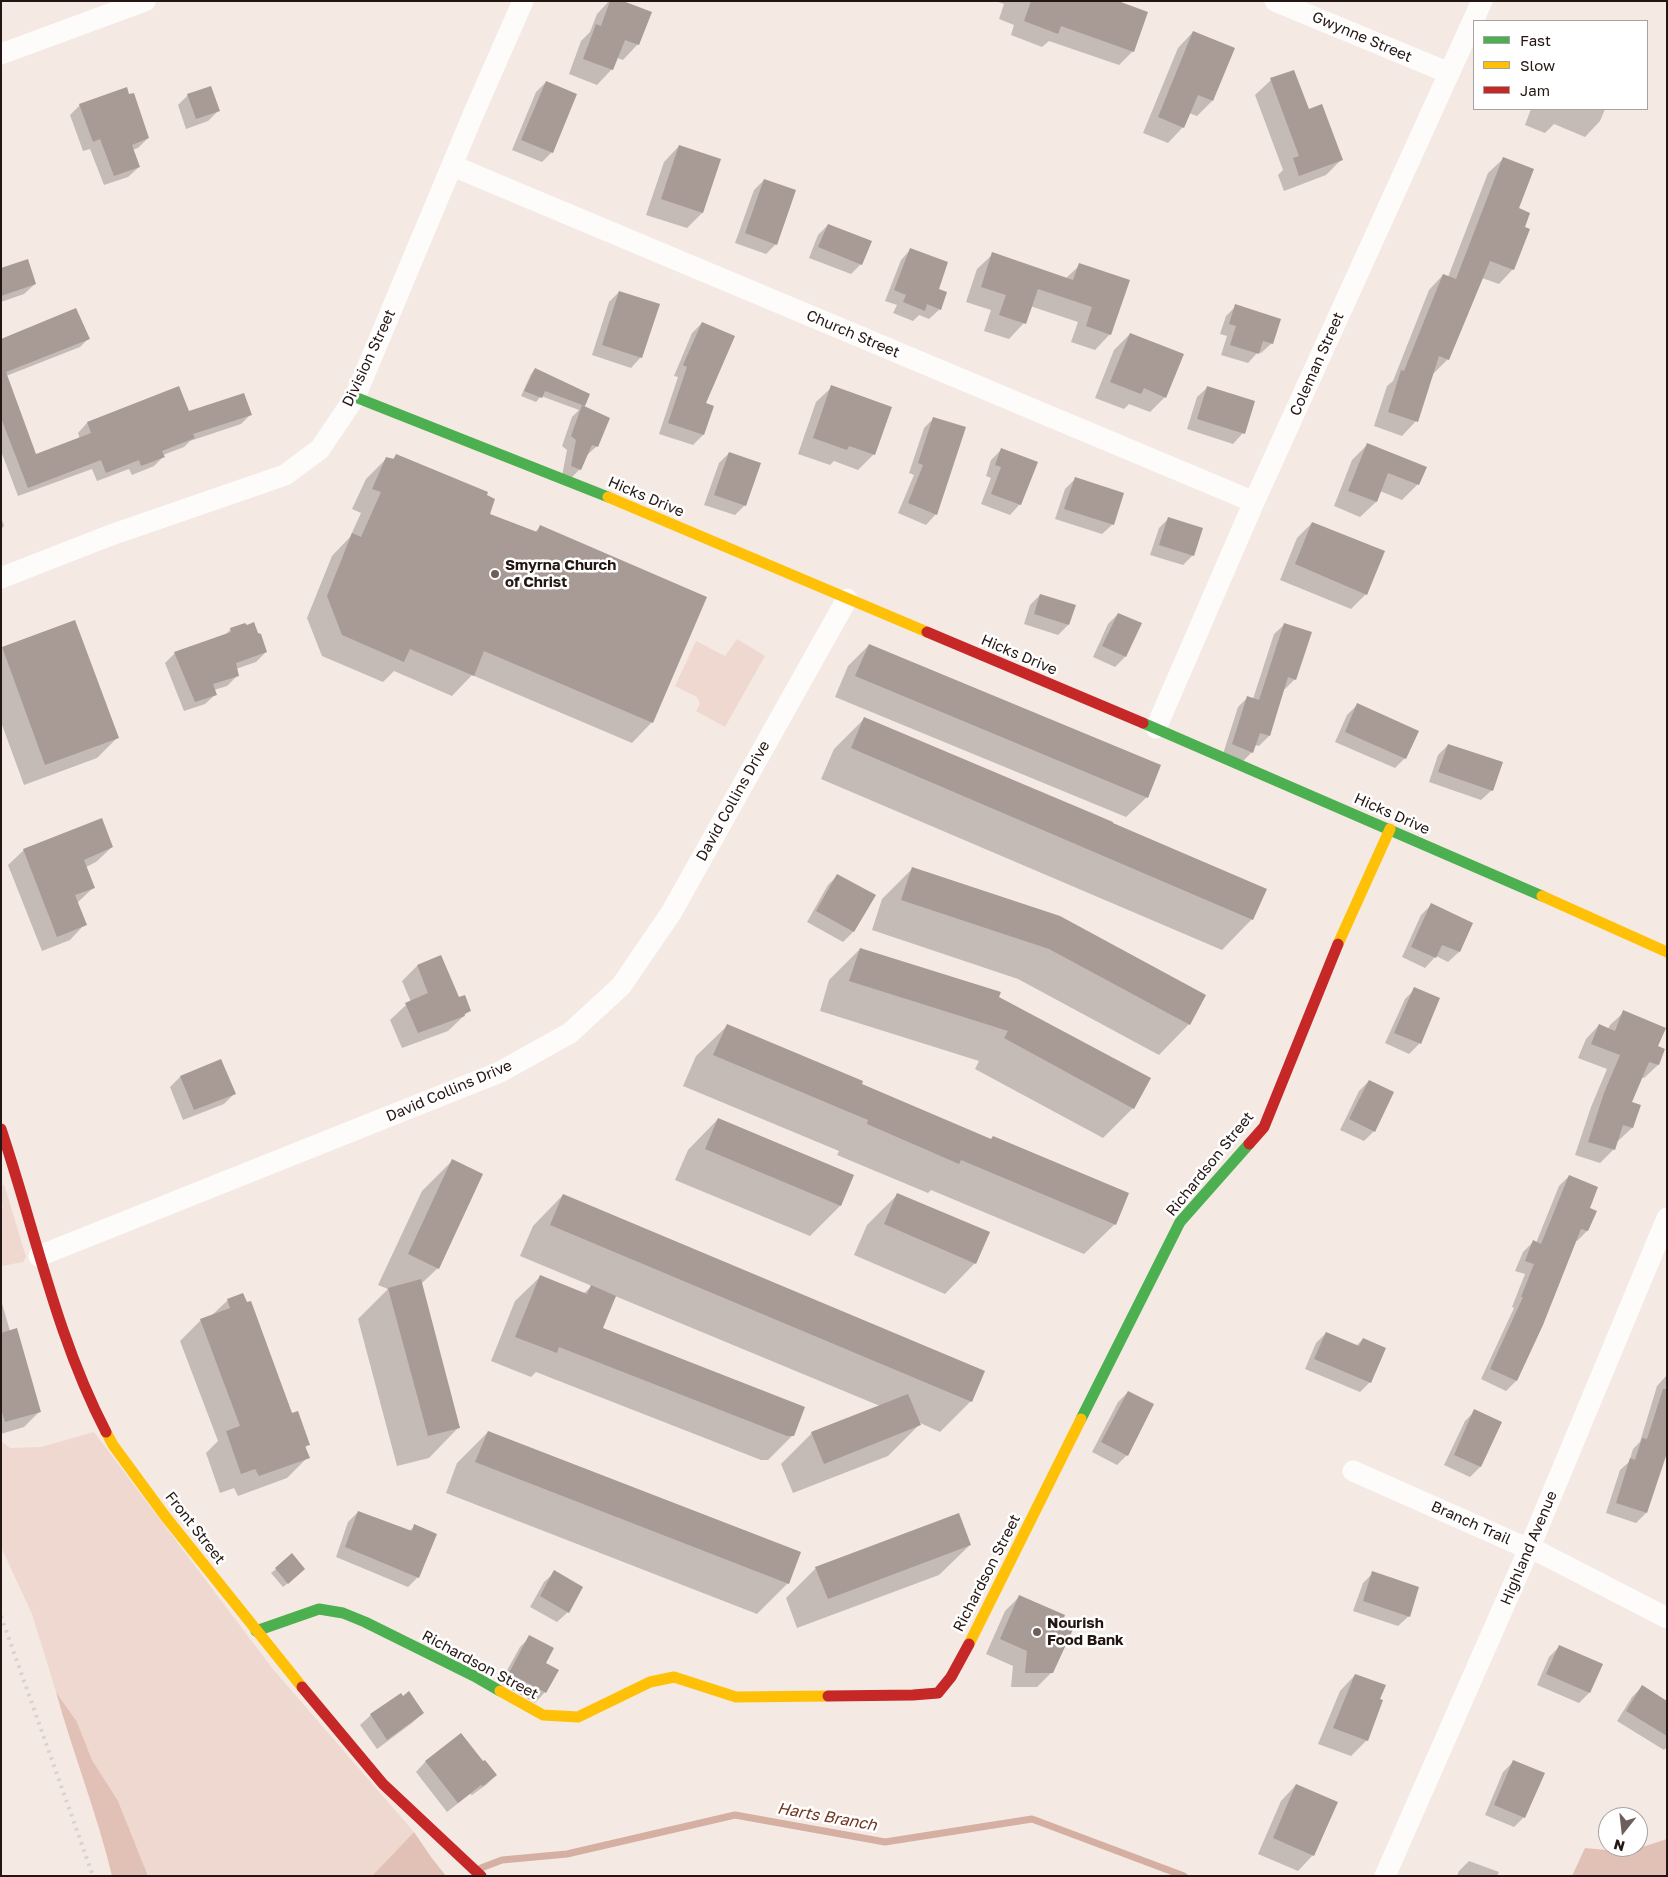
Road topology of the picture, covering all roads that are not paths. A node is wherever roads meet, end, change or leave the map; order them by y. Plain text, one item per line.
1 (145, 1) edge
2 (523, 1) edge
3 (1275, 1) edge
4 (1482, 1) edge
5 (1473, 20) edge
6 (1473, 21) edge
7 (1, 54) edge
8 (1449, 73) junction
9 (453, 166) junction
10 (355, 397) junction
11 (1254, 502) junction
12 (1, 578) edge
13 (847, 599) junction
14 (1156, 728) junction
15 (1390, 829) junction
16 (1667, 952) edge
17 (1, 1129) edge
18 (1667, 1218) edge
19 (39, 1256) junction
20 (1353, 1471) dead end
21 (1529, 1549) junction
22 (1667, 1618) edge
23 (256, 1631) junction
24 (480, 1876) edge
25 (1385, 1876) edge

1 - 7 street
2 - 9 street, Division Street
3 - 8 street, Gwynne Street
4 - 5 street, Coleman Street
6 - 8 street, Coleman Street
8 - 11 street, Coleman Street
9 - 10 street, Division Street
9 - 11 street, Church Street
10 - 12 street, Division Street
10 - 13 street, Hicks Drive
11 - 14 street, Coleman Street
13 - 14 street, Hicks Drive
13 - 19 street, David Collins Drive
14 - 15 street, Hicks Drive
15 - 16 street, Hicks Drive
15 - 23 street, Richardson Street
17 - 19 street, Front Street
18 - 21 street, Highland Avenue
19 - 23 street, Front Street
20 - 21 street, Branch Trail
21 - 22 street, Branch Trail
21 - 25 street, Highland Avenue
23 - 24 street, Front Street

